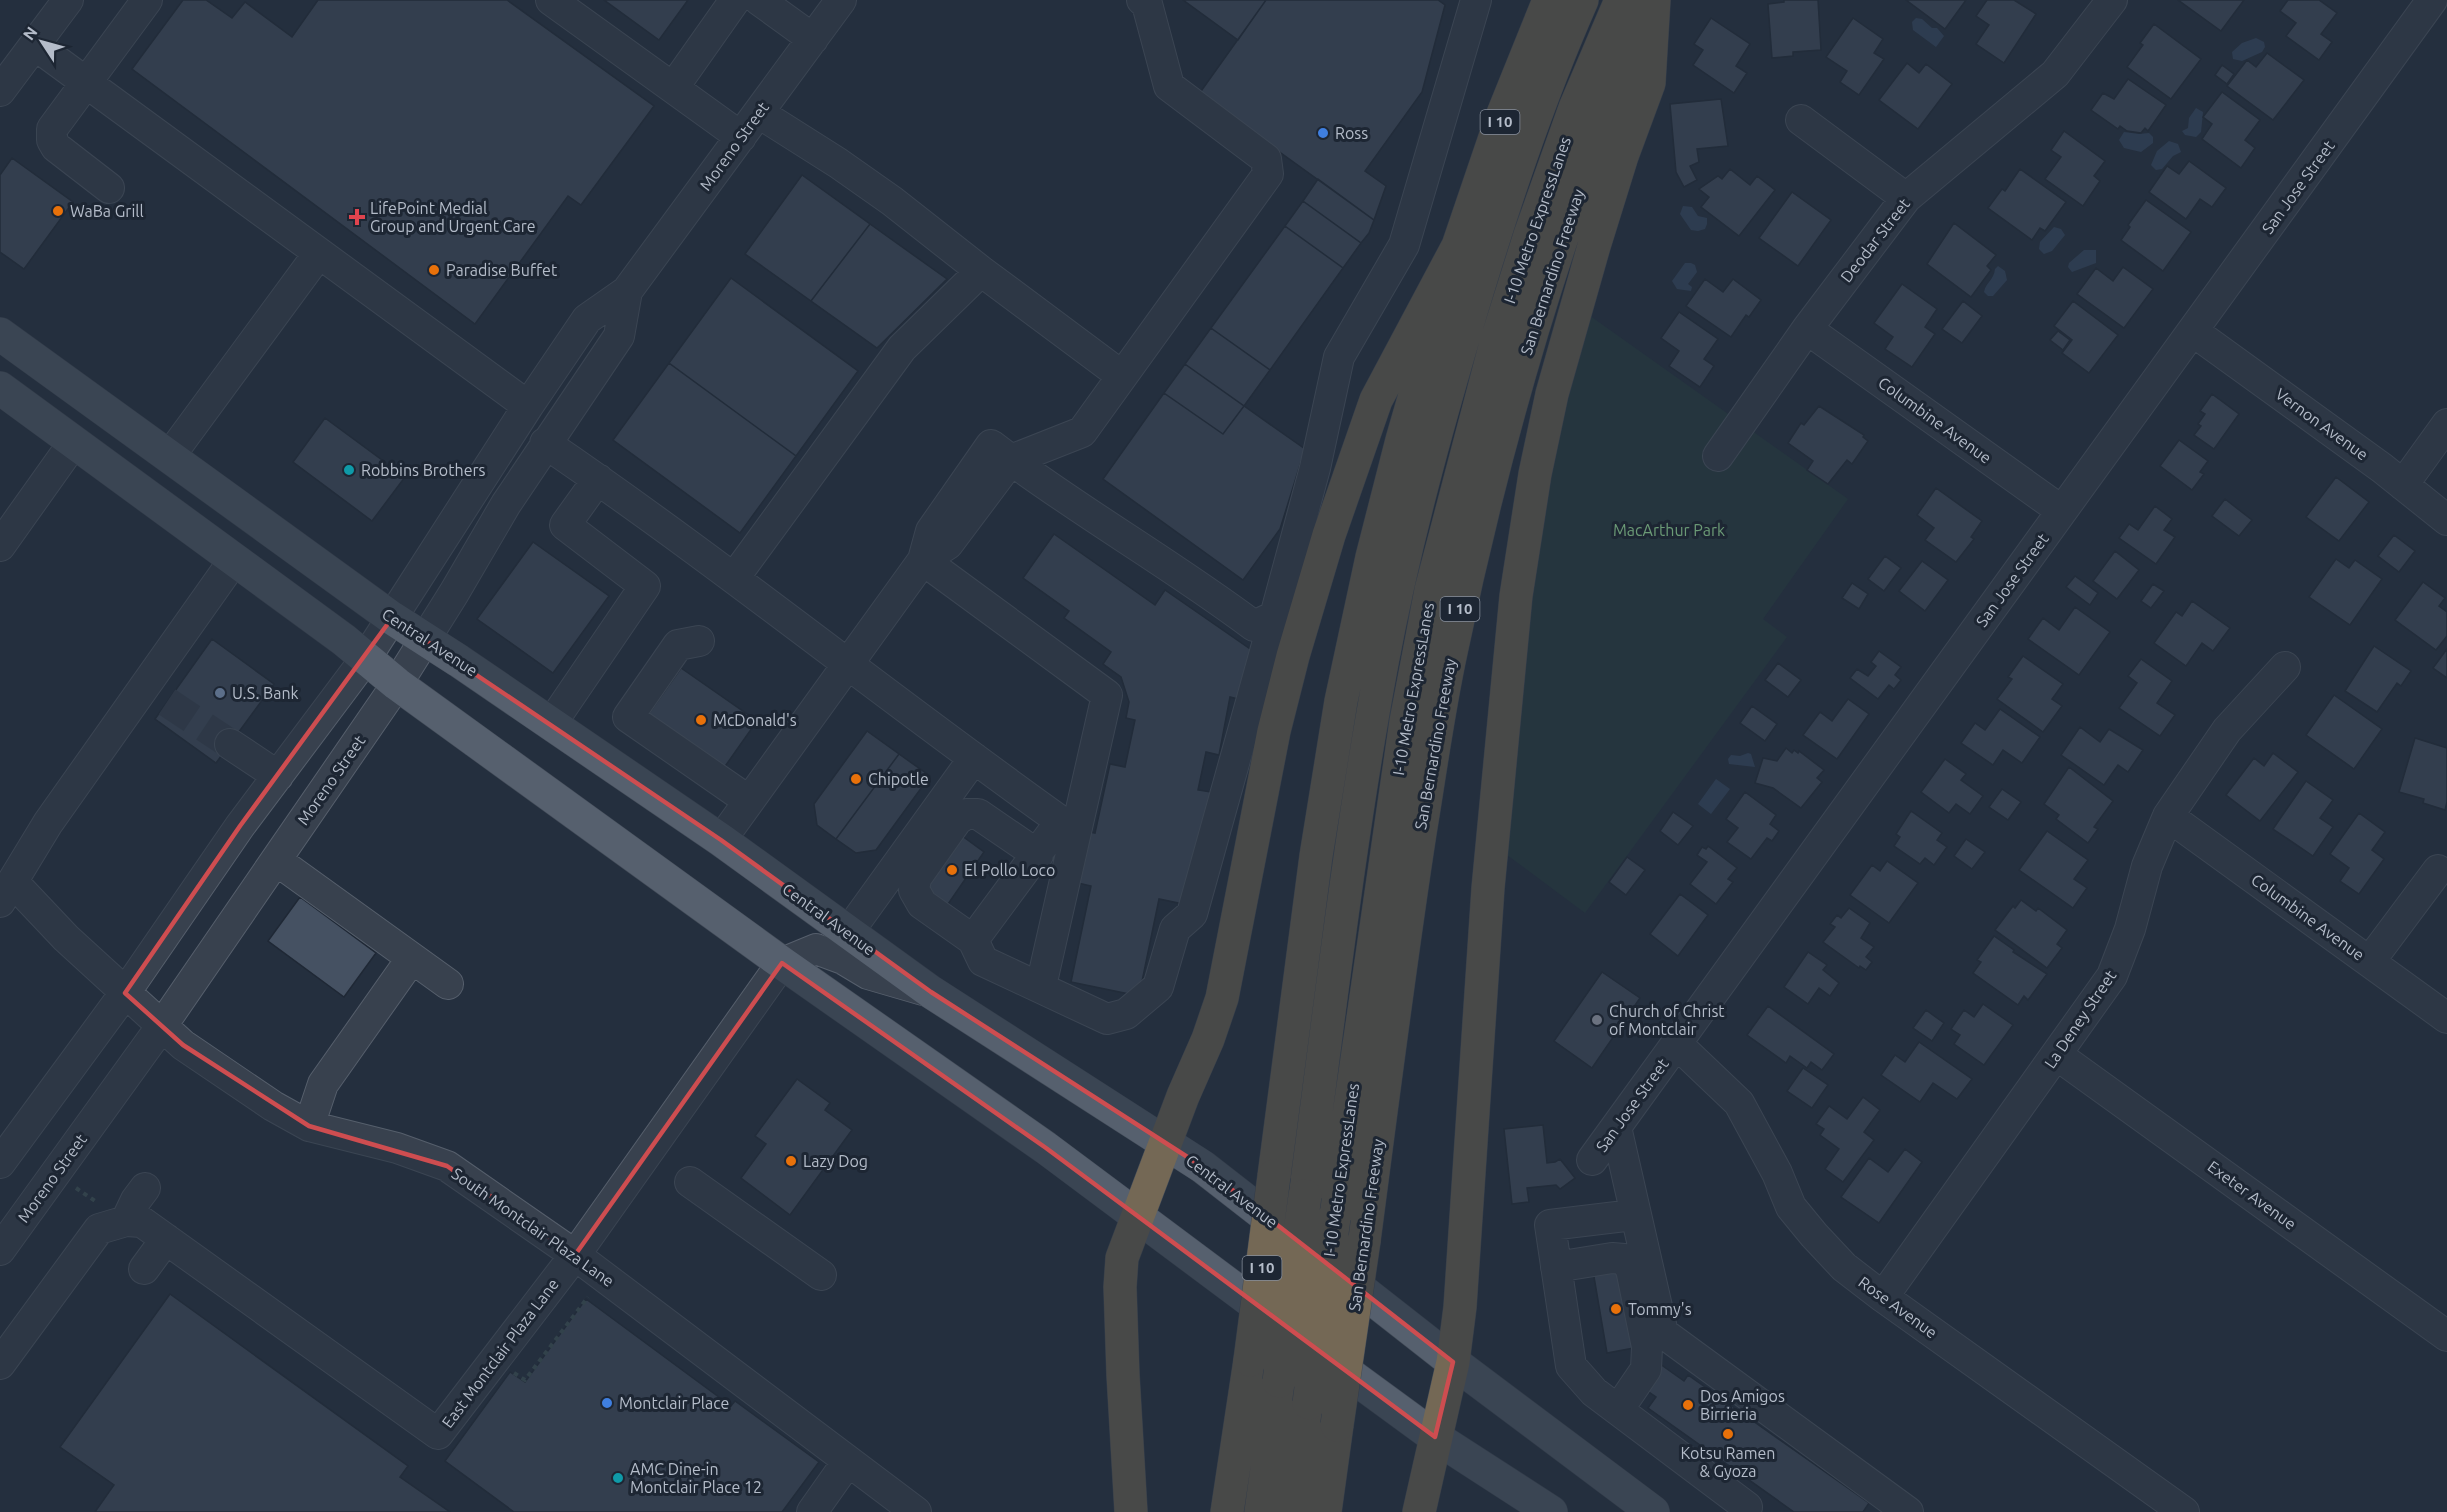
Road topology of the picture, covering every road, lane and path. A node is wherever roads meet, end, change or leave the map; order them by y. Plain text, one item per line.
1 (68, 0) edge
2 (147, 0) edge
3 (551, 0) edge
4 (735, 0) edge
5 (759, 0) edge
6 (841, 0) edge
7 (1142, 0) edge
8 (1476, 0) edge
9 (1549, 0) edge
10 (1582, 0) edge
11 (1621, 0) edge
12 (1653, 0) edge
13 (2112, 0) edge
14 (2432, 0) edge
15 (813, 39) junction
16 (35, 45) junction
17 (87, 83) junction
18 (673, 88) junction
19 (0, 91) edge
20 (759, 113) junction
21 (1801, 120) dead end
22 (741, 137) junction
23 (109, 188) dead end
24 (1906, 198) junction
25 (1458, 246) junction
26 (319, 253) junction
27 (981, 271) junction
28 (627, 291) junction
29 (1807, 329) junction
30 (2194, 332) junction
31 (0, 334) edge
32 (1122, 376) junction
33 (0, 388) edge
34 (528, 406) junction
35 (2447, 424) edge
36 (74, 442) junction
37 (545, 443) junction
38 (1001, 453) junction
39 (1718, 456) dead end
40 (169, 458) junction
41 (598, 479) junction
42 (2403, 485) junction
43 (2062, 511) junction
44 (2447, 520) edge
45 (0, 546) edge
46 (234, 560) junction
47 (923, 560) junction
48 (734, 578) junction
49 (1275, 616) junction
50 (392, 618) junction
51 (423, 639) junction
52 (699, 641) dead end
53 (366, 658) junction
54 (848, 663) junction
55 (2285, 667) dead end
56 (397, 684) junction
57 (551, 724) junction
58 (230, 744) tunnel mouth
59 (974, 758) junction
60 (278, 776) junction
61 (749, 801) junction
62 (2168, 816) junction
63 (1069, 827) junction
64 (721, 840) junction
65 (1038, 855) junction
66 (276, 860) junction
67 (2438, 870) dead end
68 (6, 892) edge
69 (847, 934) junction
70 (974, 939) junction
71 (412, 958) junction
72 (2370, 962) junction
73 (782, 963) junction
74 (448, 984) dead end
75 (1041, 986) junction
76 (931, 992) junction
77 (125, 993) junction
78 (2447, 1018) edge
79 (161, 1027) junction
80 (1676, 1042) junction
81 (2057, 1055) junction
82 (309, 1126) junction
83 (1616, 1127) junction
84 (1166, 1143) junction
85 (1592, 1160) dead end
86 (0, 1163) edge
87 (690, 1182) dead end
88 (76, 1188) dead end
89 (145, 1188) dead end
90 (99, 1203) dead end
91 (1635, 1212) junction
92 (1137, 1217) junction
93 (126, 1221) junction
94 (166, 1239) junction
95 (0, 1250) edge
96 (575, 1255) junction
97 (1556, 1267) junction
98 (144, 1269) dead end
99 (821, 1275) dead end
100 (1883, 1297) junction
101 (597, 1303) dead end
102 (2447, 1336) edge
103 (1453, 1362) junction
104 (0, 1364) edge
105 (510, 1370) dead end
106 (1618, 1410) junction
107 (1435, 1437) junction
108 (848, 1461) junction
109 (1748, 1510) edge
110 (812, 1512) edge
111 (916, 1512) edge
112 (1131, 1512) edge
113 (1227, 1512) edge
114 (1261, 1512) edge
115 (1293, 1512) edge
116 (1325, 1512) edge
117 (1419, 1512) edge
118 (1551, 1512) edge
119 (1653, 1512) edge
120 (1908, 1512) edge
121 (2184, 1512) edge

1 - 16 street
2 - 17 street
3 - 18 street
4 - 18 street
5 - 15 street
6 - 15 street, Moreno Street
7 - 32 street
8 - 49 street
9 - 25 highway, I 10
10 - 114 highway, I-10 Metro ExpressLanes, bridge
11 - 115 highway, I-10 Metro ExpressLanes, bridge
12 - 103 highway
12 - 116 highway, San Bernardino Freeway / I 10, bridge
13 - 24 street, Deodar Street
14 - 30 street, San Jose Street
15 - 20 street, Moreno Street
16 - 17 street
16 - 19 street
17 - 23 street
17 - 26 street
18 - 22 street
20 - 22 street, Moreno Street
20 - 27 street
21 - 24 street
22 - 28 street, Moreno Street
24 - 29 street, Deodar Street
25 - 84 highway
25 - 113 highway, I 10, bridge
26 - 34 street
26 - 40 street
27 - 32 street
27 - 48 street
28 - 34 street, Moreno Street
28 - 37 street, Moreno Street
29 - 39 street, Deodar Street
29 - 43 street, Columbine Avenue
30 - 42 street, Vernon Avenue
30 - 43 street, San Jose Street
31 - 40 main road, Central Avenue
32 - 38 street
33 - 36 main road
34 - 50 street, Moreno Street
35 - 42 street
36 - 45 street
36 - 46 main road
37 - 41 street
37 - 51 street, Moreno Street
38 - 47 street
38 - 49 street
40 - 50 main road, Central Avenue
41 - 48 street
41 - 57 street
42 - 44 street, Vernon Avenue
43 - 80 street, San Jose Street
46 - 53 main road
46 - 68 street
47 - 54 street
47 - 63 street
48 - 54 street
49 - 75 street
50 - 51 main road, Central Avenue
50 - 53 street, Moreno Street
51 - 56 street, Moreno Street
51 - 57 main road, Central Avenue
52 - 61 street
53 - 56 main road
53 - 60 street, Moreno Street
54 - 59 street
54 - 61 street
55 - 62 street, La Deney Street
56 - 66 street, Moreno Street
56 - 73 main road
57 - 64 main road, Central Avenue
58 - 60 street
59 - 63 street
59 - 69 street
60 - 77 street, Moreno Street
61 - 64 street
62 - 72 street, Columbine Avenue
62 - 81 street, La Deney Street
63 - 65 street
63 - 75 street
64 - 69 main road, Central Avenue
65 - 70 street
65 - 70 street
66 - 71 street
66 - 79 street, Moreno Street
67 - 72 street
68 - 77 street, South Montclair Plaza Lane
69 - 76 main road, Central Avenue
70 - 75 street
71 - 74 street
71 - 82 street
72 - 78 street, Columbine Avenue
73 - 76 street
73 - 92 main road
73 - 96 street, East Montclair Plaza Lane
76 - 84 main road, Central Avenue
77 - 79 street, South Montclair Plaza Lane
77 - 86 street, Moreno Street
79 - 82 street, South Montclair Plaza Lane
79 - 95 street, Moreno Street
80 - 83 street, San Jose Street
80 - 100 street, Rose Avenue
81 - 100 street, La Deney Street
81 - 102 street, Exeter Avenue
82 - 96 street, South Montclair Plaza Lane
83 - 85 street, San Jose Street
83 - 91 street
84 - 92 highway
84 - 103 main road, Central Avenue
87 - 99 street
88 - 90 path
89 - 93 street
91 - 97 street
91 - 120 street
92 - 107 main road
92 - 112 highway
93 - 94 street, East Montclair Plaza Lane
93 - 104 street
94 - 96 street, East Montclair Plaza Lane
94 - 98 street
96 - 108 street, South Montclair Plaza Lane
97 - 106 street
97 - 106 street
100 - 121 street, Rose Avenue
101 - 105 path
103 - 107 highway
103 - 119 main road, Central Avenue
106 - 109 street
107 - 117 highway
107 - 118 main road
108 - 110 street
108 - 111 street, South Montclair Plaza Lane

